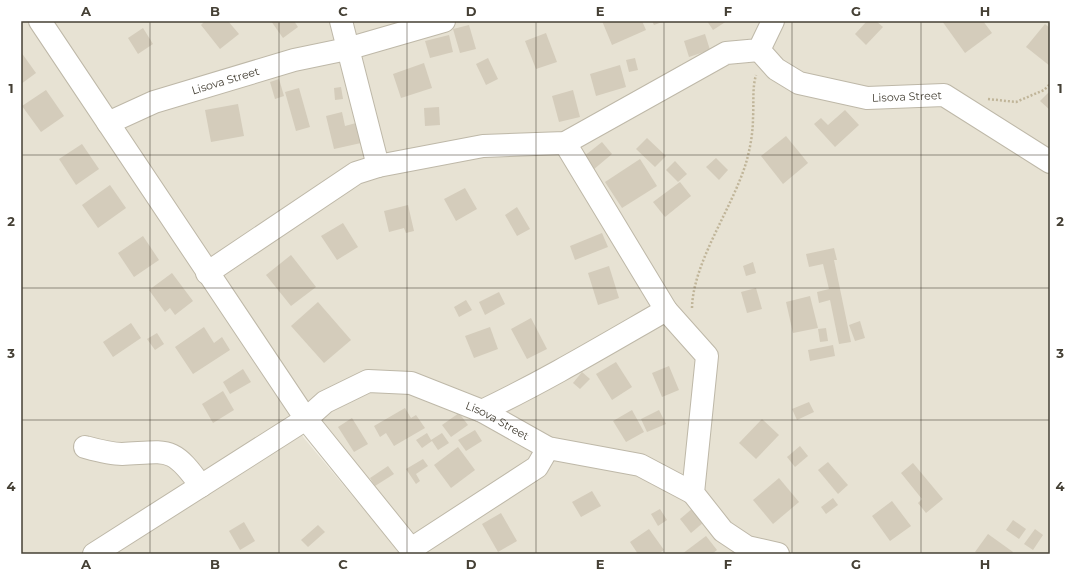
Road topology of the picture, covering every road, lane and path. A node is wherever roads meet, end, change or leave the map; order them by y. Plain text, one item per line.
1 (40, 21) edge
2 (340, 21) edge
3 (444, 21) edge
4 (773, 21) edge
5 (347, 49) junction
6 (759, 50) junction
7 (1050, 84) edge
8 (980, 98) dead end
9 (108, 123) junction
10 (565, 143) junction
11 (1050, 162) edge
12 (378, 166) junction
13 (207, 273) junction
14 (666, 310) junction
15 (694, 340) junction
16 (482, 411) junction
17 (306, 420) junction
18 (85, 447) dead end
19 (548, 448) junction
20 (201, 486) junction
21 (693, 493) junction
22 (413, 551) edge
23 (94, 554) edge
24 (778, 554) edge

1 - 9 street
2 - 5 street
3 - 5 street, Lisova Street
4 - 6 street
5 - 9 street, Lisova Street
5 - 12 street
6 - 10 street
6 - 11 street, Lisova Street
6 - 15 path
7 - 8 path
9 - 13 street
10 - 12 street
10 - 14 street
12 - 13 street
13 - 17 street
14 - 15 street
14 - 16 street
15 - 21 street
16 - 17 street, Lisova Street
16 - 19 street, Lisova Street
17 - 20 street, Lisova Street
17 - 22 street
18 - 20 street
19 - 21 street, Lisova Street
19 - 22 street
20 - 23 street, Lisova Street
21 - 24 street, Lisova Street

